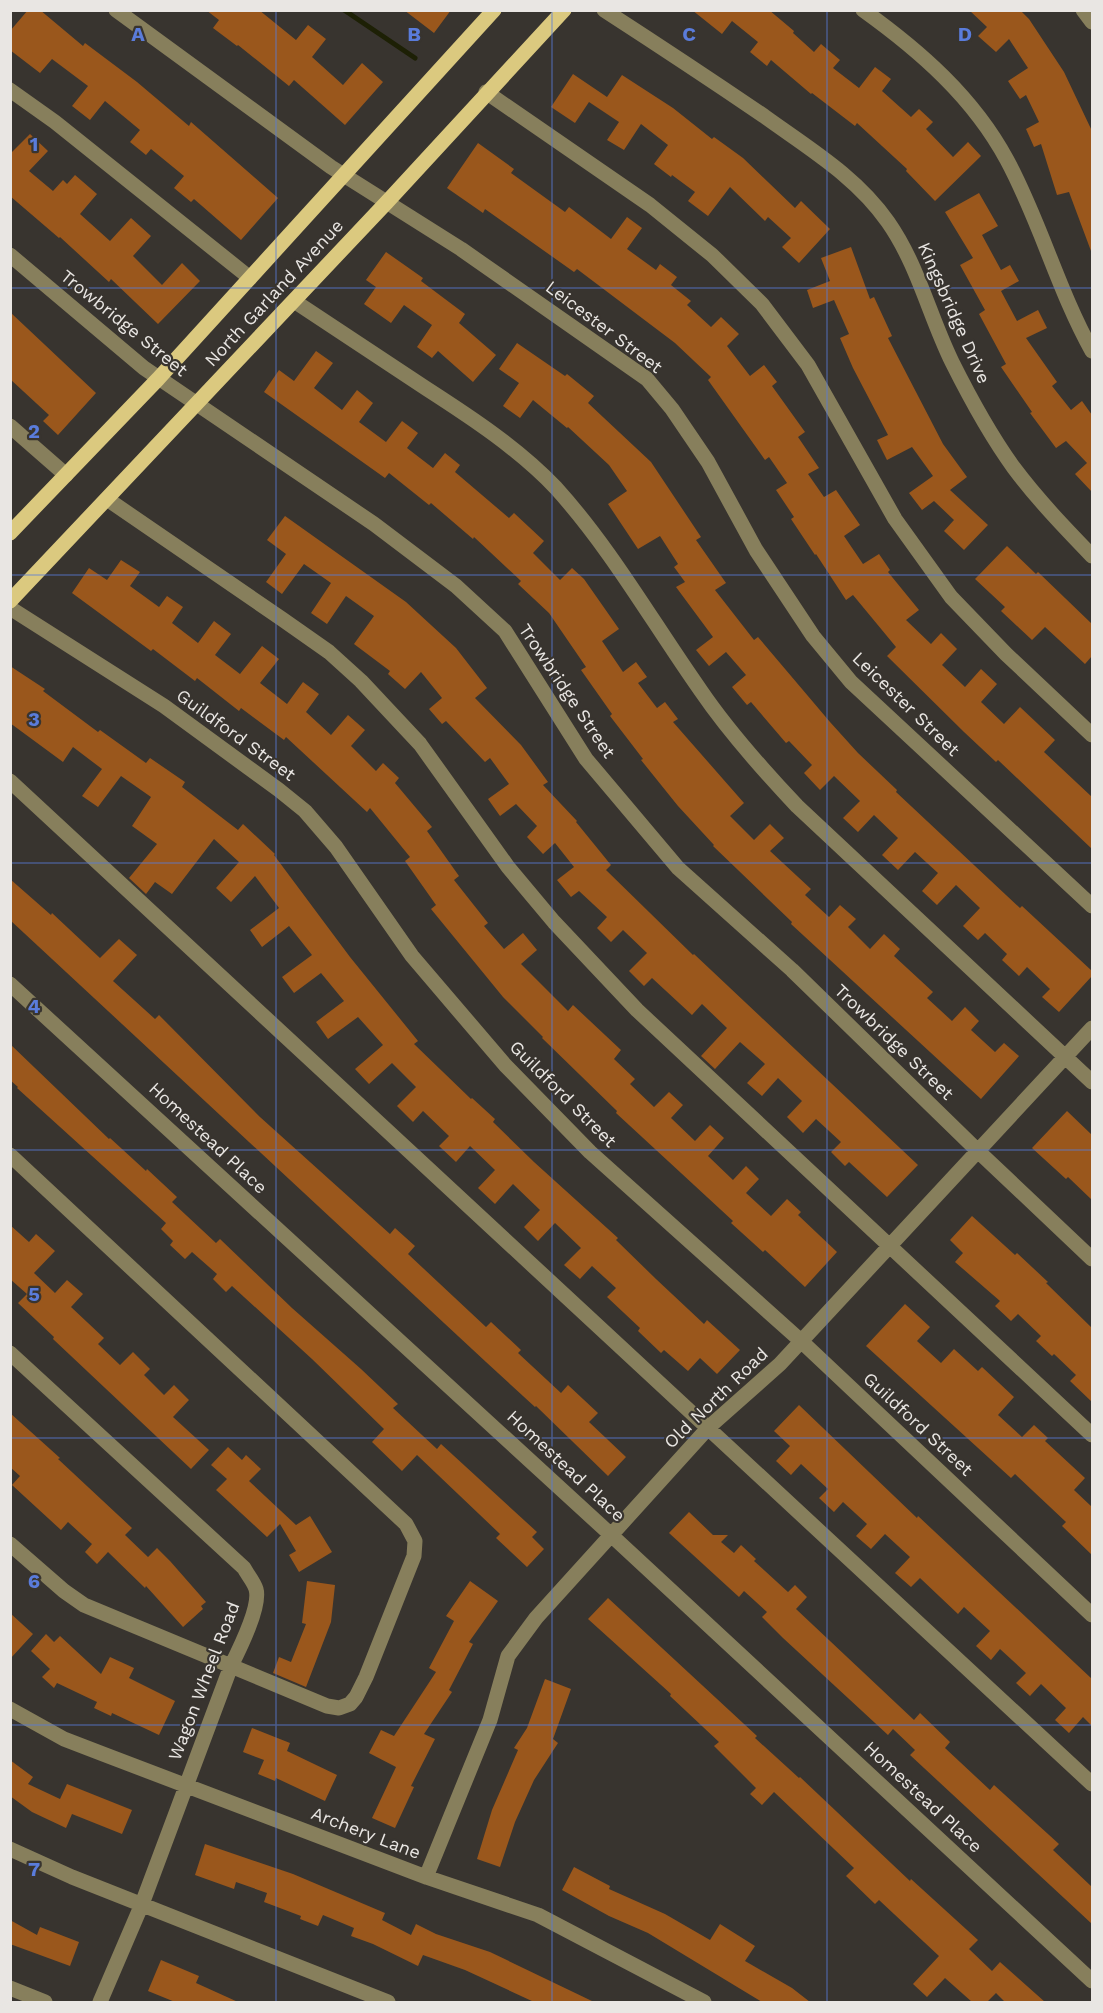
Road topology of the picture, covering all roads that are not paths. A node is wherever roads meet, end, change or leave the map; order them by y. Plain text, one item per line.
1 (116, 10) edge
2 (494, 10) edge
3 (564, 10) edge
4 (604, 10) edge
5 (863, 10) edge
6 (1083, 10) edge
7 (1092, 22) edge
8 (10, 90) edge
9 (486, 92) junction
10 (344, 175) junction
11 (387, 202) junction
12 (10, 255) edge
13 (250, 278) junction
14 (294, 301) junction
15 (1092, 351) edge
16 (158, 379) junction
17 (196, 404) junction
18 (10, 426) edge
19 (66, 475) junction
20 (107, 499) junction
21 (10, 533) edge
22 (1092, 556) edge
23 (10, 601) edge
24 (10, 608) edge
25 (1092, 735) edge
26 (10, 781) edge
27 (1092, 906) edge
28 (10, 984) edge
29 (1092, 1028) edge
30 (1065, 1057) junction
31 (1092, 1082) edge
32 (978, 1151) junction
33 (10, 1155) edge
34 (890, 1246) junction
35 (1092, 1258) edge
36 (801, 1341) junction
37 (10, 1353) edge
38 (709, 1427) junction
39 (1092, 1435) edge
40 (610, 1534) junction
41 (10, 1544) edge
42 (1092, 1615) edge
43 (231, 1666) junction
44 (10, 1709) edge
45 (1092, 1784) edge
46 (185, 1785) junction
47 (10, 1849) edge
48 (426, 1876) junction
49 (142, 1904) junction
50 (1092, 1981) edge
51 (10, 1988) edge
52 (45, 2002) edge
53 (100, 2002) edge
54 (388, 2002) edge
55 (704, 2002) edge

1 - 10 street, Leicester Street
2 - 10 main road, North Garland Avenue
3 - 9 main road, North Garland Avenue
4 - 22 street, Kingsbridge Drive
5 - 15 street
6 - 7 street
8 - 13 street
9 - 11 main road, North Garland Avenue
9 - 25 street
10 - 11 street, Leicester Street
10 - 13 main road, North Garland Avenue
11 - 14 main road, North Garland Avenue
11 - 27 street, Leicester Street
12 - 16 street, Trowbridge Street
13 - 16 main road, North Garland Avenue
14 - 17 main road, North Garland Avenue
14 - 30 street
16 - 17 street, Trowbridge Street
16 - 19 main road, North Garland Avenue
17 - 20 main road, North Garland Avenue
17 - 32 street, Trowbridge Street
18 - 19 street
19 - 21 main road, North Garland Avenue
20 - 23 main road, North Garland Avenue
20 - 34 street
24 - 36 street, Guildford Street
26 - 38 street
28 - 40 street, Homestead Place
29 - 30 street, Old North Road
30 - 31 street
30 - 32 street, Old North Road
32 - 34 street, Old North Road
32 - 35 street, Trowbridge Street
33 - 43 street
34 - 36 street, Old North Road
34 - 39 street
36 - 38 street, Old North Road
36 - 42 street, Guildford Street
37 - 43 street, Wagon Wheel Road
38 - 40 street, Old North Road
38 - 45 street
40 - 48 street, Old North Road
40 - 50 street, Homestead Place
41 - 43 street
43 - 46 street, Wagon Wheel Road
44 - 46 street, Archery Lane
46 - 48 street, Archery Lane
46 - 49 street, Wagon Wheel Road
47 - 49 street
48 - 55 street, Archery Lane
49 - 53 street, Wagon Wheel Road
49 - 54 street
51 - 52 street

